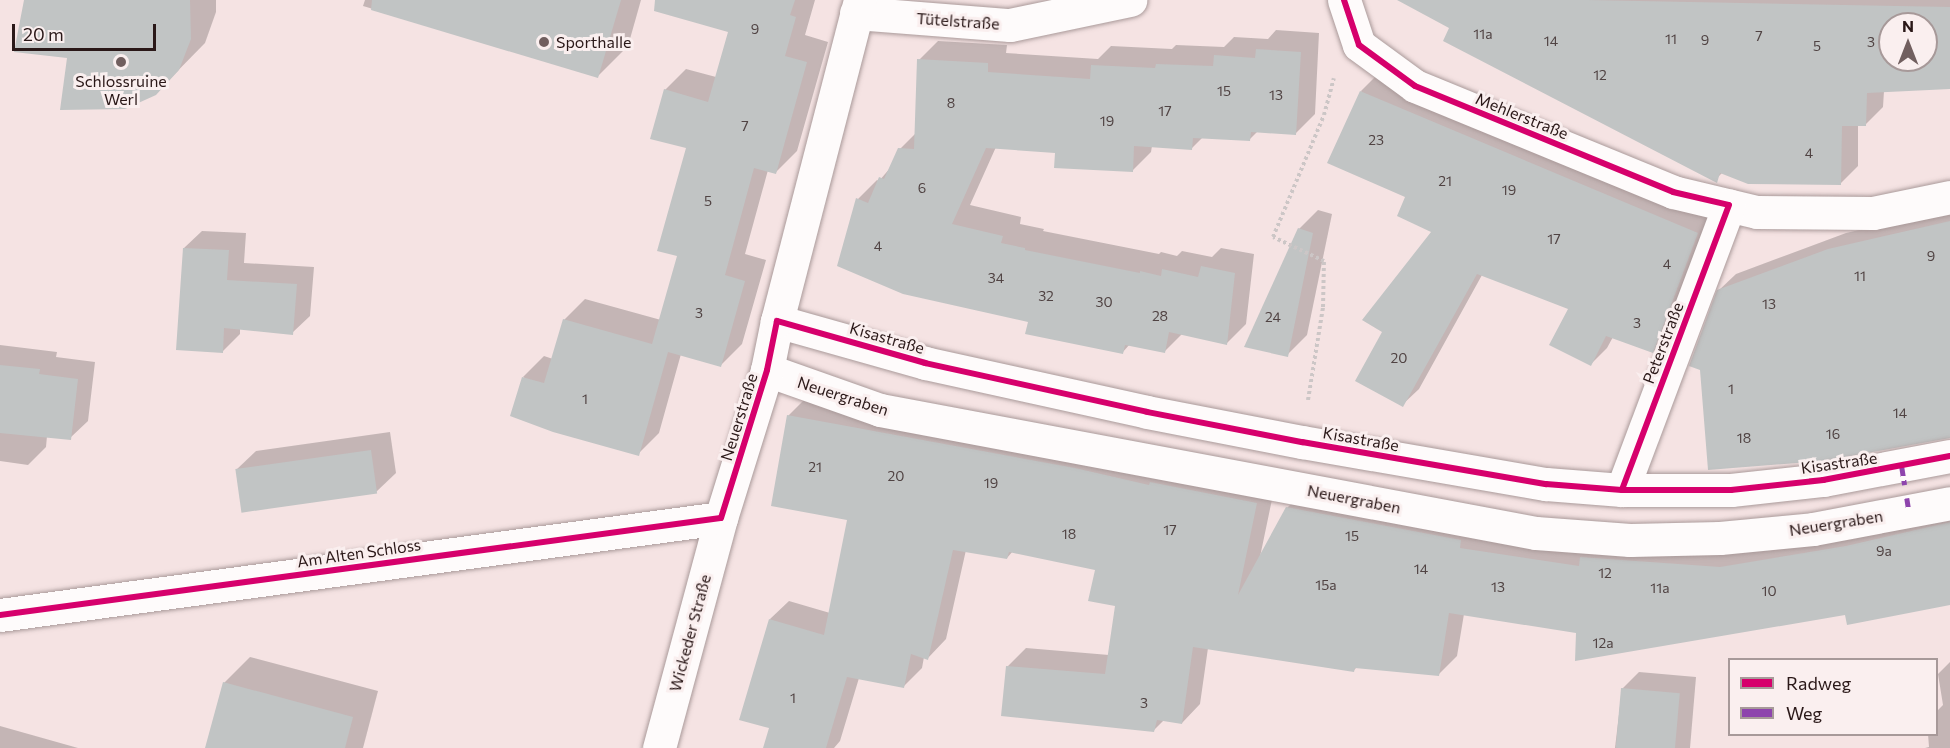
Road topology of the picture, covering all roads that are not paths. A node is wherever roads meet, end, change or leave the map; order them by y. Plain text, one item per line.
1 (1130, 0) edge
2 (858, 6) edge
3 (1347, 9) edge
4 (1950, 197) edge
5 (1729, 205) junction
6 (777, 321) junction
7 (767, 370) junction
8 (1950, 456) edge
9 (1622, 490) junction
10 (1950, 503) edge
11 (722, 518) junction
12 (0, 615) edge
13 (659, 748) edge

1 - 2 street, Tütelstraße
2 - 6 street, Neuerstraße
3 - 5 street, Mehlerstraße
4 - 5 street, Mehlerstraße
5 - 9 street, Peterstraße
6 - 7 street, Neuerstraße
6 - 9 street, Kisastraße
7 - 10 street, Neuergraben
7 - 11 street, Neuerstraße
8 - 9 street, Kisastraße
11 - 12 street, Am Alten Schloss
11 - 13 street, Wickeder Straße

